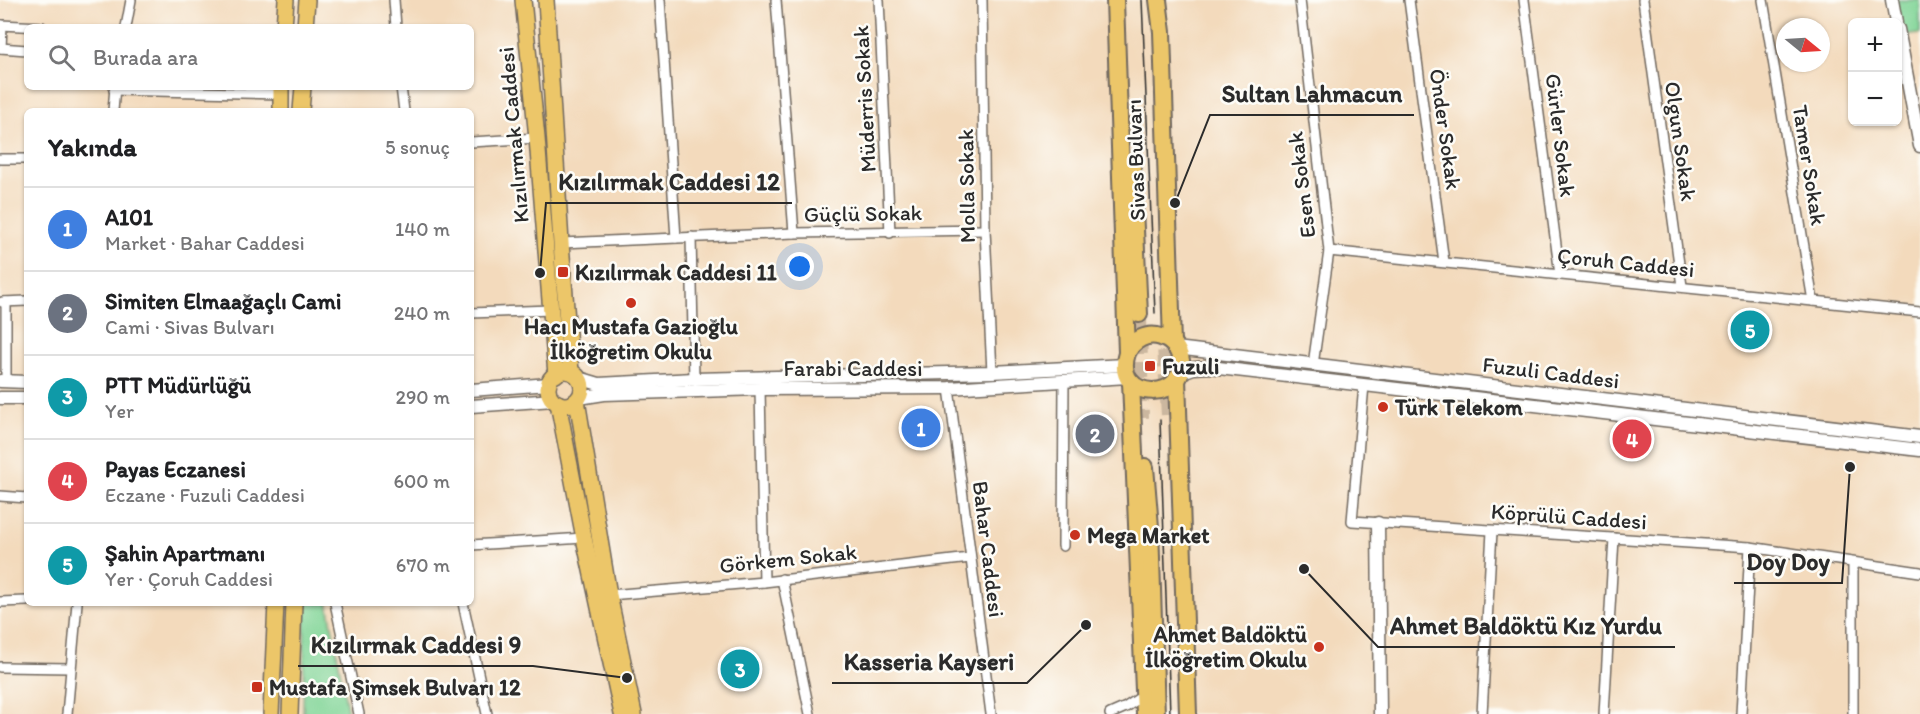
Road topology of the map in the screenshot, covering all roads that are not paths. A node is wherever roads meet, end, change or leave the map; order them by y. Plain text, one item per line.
1 (131, 0) edge
2 (286, 0) edge
3 (307, 0) edge
4 (394, 0) edge
5 (523, 0) edge
6 (546, 0) edge
7 (660, 0) edge
8 (776, 0) edge
9 (879, 0) edge
10 (982, 0) edge
11 (1115, 0) edge
12 (1124, 0) edge
13 (1152, 0) edge
14 (1158, 0) edge
15 (1300, 0) edge
16 (1409, 0) edge
17 (1524, 0) edge
18 (1643, 0) edge
19 (1763, 0) edge
20 (1892, 0) edge
21 (1895, 18) edge
22 (127, 24) edge
23 (284, 24) edge
24 (305, 24) edge
25 (396, 24) edge
26 (1, 25) edge
27 (24, 26) edge
28 (0, 48) edge
29 (24, 50) edge
30 (1902, 50) edge
31 (115, 90) edge
32 (226, 90) edge
33 (303, 90) edge
34 (401, 90) edge
35 (281, 91) edge
36 (113, 108) edge
37 (281, 108) edge
38 (301, 108) edge
39 (404, 108) edge
40 (537, 138) junction
41 (474, 142) edge
42 (1920, 146) edge
43 (0, 159) edge
44 (24, 159) edge
45 (985, 230) junction
46 (890, 232) junction
47 (794, 233) junction
48 (691, 237) junction
49 (676, 238) junction
50 (561, 243) junction
51 (1329, 251) junction
52 (1444, 262) junction
53 (1560, 275) junction
54 (1682, 286) junction
55 (24, 301) edge
56 (1813, 301) junction
57 (3, 302) edge
58 (551, 310) junction
59 (1920, 312) edge
60 (474, 313) edge
61 (1139, 314) tunnel mouth
62 (1164, 317) tunnel mouth
63 (1174, 346) junction
64 (3, 356) edge
65 (1313, 365) junction
66 (1127, 369) junction
67 (992, 372) junction
68 (1178, 375) junction
69 (564, 377) junction
70 (694, 379) junction
71 (3, 381) edge
72 (1064, 381) junction
73 (24, 382) edge
74 (1364, 385) junction
75 (949, 388) junction
76 (760, 389) junction
77 (474, 390) edge
78 (0, 398) edge
79 (24, 398) edge
80 (578, 399) junction
81 (556, 402) junction
82 (474, 406) edge
83 (1169, 416) tunnel mouth
84 (1141, 418) tunnel mouth
85 (1920, 438) edge
86 (1920, 450) edge
87 (0, 496) edge
88 (24, 498) edge
89 (1378, 523) junction
90 (1492, 531) junction
91 (584, 538) junction
92 (1614, 538) junction
93 (474, 545) edge
94 (1063, 546) dead end
95 (1750, 547) junction
96 (970, 558) junction
97 (1853, 563) junction
98 (1920, 572) edge
99 (782, 579) junction
100 (764, 582) junction
101 (609, 595) junction
102 (24, 601) edge
103 (0, 602) edge
104 (78, 606) edge
105 (276, 606) edge
106 (294, 606) edge
107 (336, 606) edge
108 (465, 606) edge
109 (0, 667) edge
110 (70, 668) junction
111 (1144, 695) junction
112 (67, 714) edge
113 (271, 714) edge
114 (290, 714) edge
115 (359, 714) edge
116 (487, 714) edge
117 (621, 714) edge
118 (634, 714) edge
119 (810, 714) edge
120 (991, 714) edge
121 (1110, 714) edge
122 (1145, 714) edge
123 (1156, 714) edge
124 (1177, 714) edge
125 (1188, 714) edge
126 (1380, 714) edge
127 (1482, 714) edge
128 (1604, 714) edge
129 (1741, 714) edge
130 (1853, 714) edge

1 - 22 street
2 - 23 main road
3 - 24 main road
4 - 25 street
5 - 40 main road, Kızılırmak Caddesi
6 - 50 main road, Kızılırmak Caddesi
7 - 49 street
8 - 47 street
9 - 46 street, Müderris Sokak
10 - 45 street, Molla Sokak
11 - 66 highway
12 - 61 highway, Sivas Bulvarı
13 - 62 highway, Sivas Bulvarı
14 - 63 highway
15 - 51 street, Esen Sokak
16 - 52 street, Önder Sokak
17 - 53 street, Gürler Sokak
18 - 54 street, Olgun Sokak
19 - 56 street, Tamer Sokak
20 - 21 street
26 - 27 street
26 - 28 street
28 - 29 street
30 - 42 street
31 - 36 street
32 - 35 street
33 - 38 main road
34 - 39 street
35 - 37 main road
40 - 41 street
40 - 58 main road, Kızılırmak Caddesi
43 - 44 street
45 - 46 street, Güçlü Sokak
45 - 67 street, Molla Sokak
46 - 47 street, Güçlü Sokak
47 - 48 street, Güçlü Sokak
48 - 49 street, Güçlü Sokak
48 - 70 street
49 - 50 street, Güçlü Sokak
50 - 69 main road, Kızılırmak Caddesi
51 - 52 street, Çoruh Caddesi
51 - 65 street, Esen Sokak
52 - 53 street, Çoruh Caddesi
53 - 54 street, Çoruh Caddesi
54 - 56 street, Çoruh Caddesi
55 - 57 street
56 - 59 street, Çoruh Caddesi
57 - 64 street
58 - 60 street
58 - 69 main road, Kızılırmak Caddesi
63 - 65 street, Fuzuli Caddesi
63 - 66 highway
63 - 68 highway
64 - 71 street
65 - 85 street, Fuzuli Caddesi
66 - 67 street, Farabi Caddesi
66 - 68 highway
66 - 72 street, Farabi Caddesi
66 - 111 highway
67 - 70 street, Farabi Caddesi
68 - 74 street, Fuzuli Caddesi
68 - 125 highway
69 - 70 street, Farabi Caddesi
69 - 77 street, Farabi Caddesi
69 - 80 main road
69 - 81 main road
71 - 73 street
72 - 75 street, Farabi Caddesi
72 - 94 street
74 - 86 street, Fuzuli Caddesi
74 - 89 street, Köprülü Caddesi
75 - 76 street, Farabi Caddesi
75 - 96 street, Bahar Caddesi
76 - 80 street, Farabi Caddesi
76 - 100 street
78 - 79 street
80 - 81 main road
80 - 101 main road
81 - 82 street
81 - 91 main road
83 - 124 highway
84 - 123 highway
87 - 88 street
89 - 90 street, Köprülü Caddesi
89 - 126 street
90 - 92 street, Köprülü Caddesi
90 - 127 street
91 - 93 street
91 - 117 main road
92 - 95 street, Köprülü Caddesi
92 - 128 street
95 - 97 street, Köprülü Caddesi
95 - 129 street
96 - 99 street, Görkem Sokak
96 - 120 street, Bahar Caddesi
97 - 98 street, Köprülü Caddesi
97 - 130 street
99 - 100 street, Görkem Sokak
99 - 119 street
100 - 101 street, Görkem Sokak
101 - 118 main road
102 - 103 street
104 - 110 street
105 - 113 main road
106 - 114 main road
107 - 115 street
108 - 116 street
109 - 110 street
110 - 112 street
111 - 121 street
111 - 122 highway

